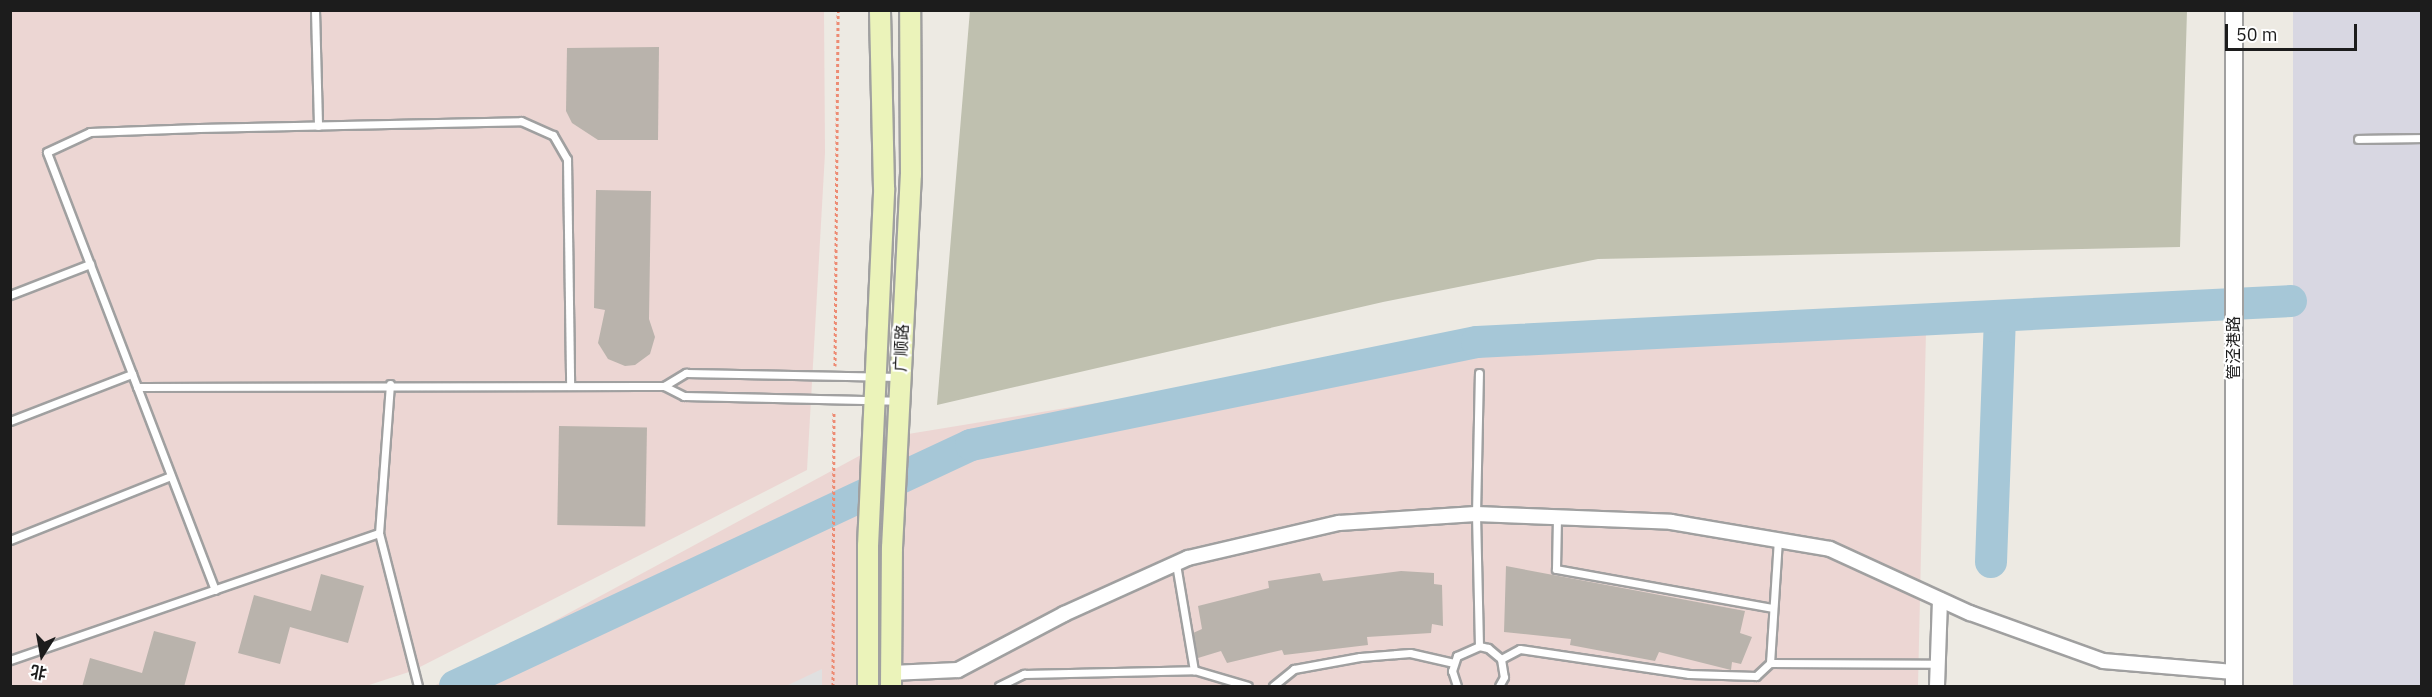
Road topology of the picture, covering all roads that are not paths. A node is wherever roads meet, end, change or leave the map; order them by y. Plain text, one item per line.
1 (315, 10) edge
2 (880, 10) edge
3 (910, 10) edge
4 (2234, 10) edge
5 (318, 126) junction
6 (2421, 138) edge
7 (2358, 139) dead end
8 (90, 264) junction
9 (10, 295) edge
10 (1479, 373) dead end
11 (132, 374) junction
12 (874, 377) junction
13 (900, 377) junction
14 (390, 384) junction
15 (570, 385) junction
16 (664, 386) junction
17 (137, 387) junction
18 (873, 400) junction
19 (898, 401) junction
20 (10, 421) edge
21 (171, 476) junction
22 (1476, 514) junction
23 (1557, 515) junction
24 (379, 533) junction
25 (10, 540) edge
26 (1778, 540) junction
27 (1176, 564) junction
28 (215, 590) junction
29 (1940, 600) junction
30 (1773, 608) junction
31 (1479, 646) junction
32 (1501, 659) junction
33 (10, 660) edge
34 (1454, 663) junction
35 (1770, 663) junction
36 (1937, 664) junction
37 (1194, 670) junction
38 (2234, 679) edge
39 (891, 680) edge
40 (418, 687) edge
41 (868, 687) edge
42 (999, 687) edge
43 (1248, 687) edge
44 (1273, 687) edge
45 (1457, 687) edge
46 (1499, 687) edge
47 (1937, 687) edge

1 - 5 lane
2 - 12 main road, 广顺路
3 - 13 main road, 广顺路
4 - 38 street, 管泾港路
5 - 8 lane
5 - 15 lane
6 - 7 lane
8 - 9 lane
8 - 11 lane
10 - 22 lane
11 - 17 lane
11 - 20 lane
12 - 13 lane
12 - 16 lane
12 - 18 main road, 广顺路
13 - 19 main road, 广顺路
14 - 15 lane
14 - 17 lane
14 - 24 lane
15 - 16 lane
16 - 18 lane
17 - 21 lane
18 - 19 lane
18 - 41 main road, 广顺路
19 - 39 main road, 广顺路
21 - 25 lane
21 - 28 lane
22 - 23 street
22 - 27 street
22 - 31 lane
23 - 26 street
23 - 30 lane
24 - 28 lane
24 - 40 lane
26 - 29 street
26 - 30 lane
27 - 37 lane
27 - 39 street
28 - 33 lane
29 - 36 street
29 - 38 street
30 - 35 lane
31 - 32 lane
31 - 34 lane
32 - 35 lane
32 - 46 lane
34 - 44 lane
34 - 45 lane
35 - 36 lane
36 - 47 street
37 - 42 lane
37 - 43 lane

